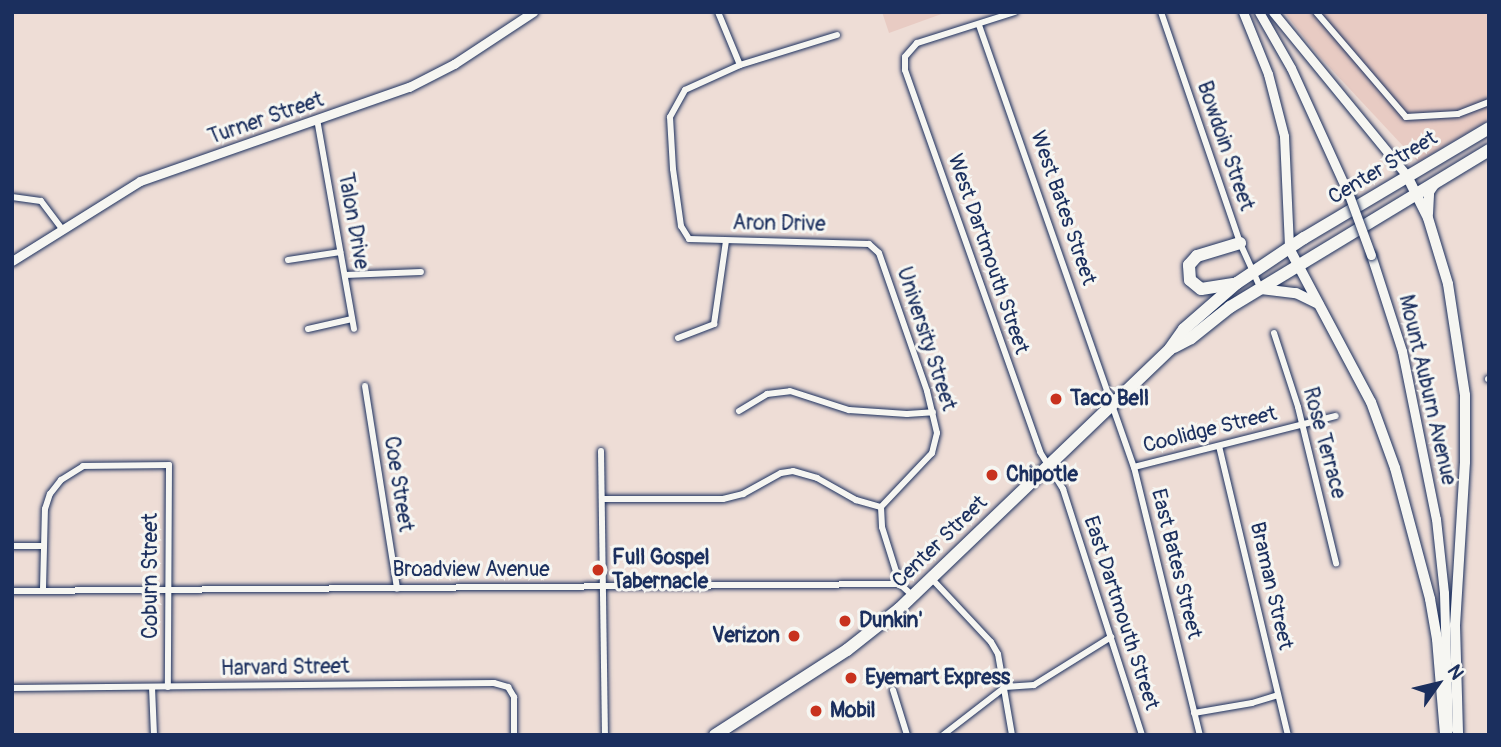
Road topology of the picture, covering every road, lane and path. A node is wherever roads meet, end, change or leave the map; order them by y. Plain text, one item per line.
1 (533, 12) edge
2 (718, 12) edge
3 (1015, 12) edge
4 (1161, 12) edge
5 (1243, 12) edge
6 (1259, 12) edge
7 (1273, 12) edge
8 (1316, 12) edge
9 (979, 25) junction
10 (837, 35) dead end
11 (740, 65) junction
12 (1489, 103) edge
13 (317, 120) junction
14 (1489, 128) edge
15 (1489, 150) edge
16 (1408, 176) junction
17 (1436, 182) junction
18 (1416, 194) junction
19 (12, 197) edge
20 (1428, 218) junction
21 (63, 230) junction
22 (726, 241) junction
23 (1240, 243) junction
24 (872, 245) joint
25 (1289, 248) junction
26 (340, 252) junction
27 (288, 260) dead end
28 (12, 261) edge
29 (1300, 266) junction
30 (1252, 271) junction
31 (421, 272) dead end
32 (345, 275) junction
33 (1237, 283) junction
34 (1261, 289) junction
35 (1319, 304) junction
36 (352, 319) junction
37 (308, 329) dead end
38 (354, 329) dead end
39 (1274, 333) dead end
40 (678, 338) dead end
41 (1170, 349) junction
42 (365, 386) dead end
43 (1112, 403) junction
44 (739, 411) dead end
45 (933, 412) junction
46 (1336, 416) dead end
47 (1302, 424) junction
48 (1219, 446) junction
49 (601, 451) dead end
50 (1049, 464) junction
51 (1134, 467) junction
52 (602, 499) junction
53 (881, 506) junction
54 (12, 546) edge
55 (44, 546) junction
56 (1336, 563) dead end
57 (931, 577) junction
58 (900, 584) junction
59 (602, 586) junction
60 (397, 588) junction
61 (43, 589) junction
62 (169, 590) junction
63 (12, 591) edge
64 (1444, 593) junction
65 (912, 595) junction
66 (1111, 637) junction
67 (1456, 656) junction
68 (152, 687) junction
69 (168, 687) junction
70 (1005, 687) junction
71 (12, 688) edge
72 (894, 690) dead end
73 (1278, 695) junction
74 (1195, 713) junction
75 (154, 735) edge
76 (514, 735) edge
77 (605, 735) edge
78 (715, 735) edge
79 (908, 735) edge
80 (943, 735) edge
81 (1012, 735) edge
82 (1142, 735) edge
83 (1200, 735) edge
84 (1288, 735) edge
85 (1446, 735) edge
86 (1458, 735) edge

1 - 13 main road, Turner Street
2 - 11 street
3 - 9 street
4 - 23 street, Bowdoin Street
5 - 25 main road
6 - 64 main road, Mount Auburn Avenue, bridge
7 - 16 main road
8 - 12 street
9 - 43 street, West Bates Street
9 - 50 street, West Dartmouth Street
10 - 11 street
11 - 22 street, Aron Drive
13 - 21 main road, Turner Street
13 - 26 street, Talon Drive
14 - 16 highway, Center Street
15 - 17 highway, Center Street
16 - 18 main road
16 - 25 highway, Center Street
17 - 18 highway, Center Street
17 - 20 main road
18 - 20 main road
18 - 29 highway, Center Street
19 - 21 street
20 - 67 main road
21 - 28 main road, Turner Street
22 - 24 street, Aron Drive
22 - 40 street
23 - 30 street, Bowdoin Street
23 - 33 highway
24 - 45 street, University Street
25 - 29 main road
25 - 30 highway, Center Street
26 - 27 street
26 - 32 street, Talon Drive
29 - 34 highway, Center Street
29 - 35 main road
30 - 33 highway, Center Street
30 - 34 street, Bowdoin Street
31 - 32 street
32 - 36 street, Talon Drive
33 - 41 highway, Center Street
34 - 35 main road
34 - 41 highway, Center Street
35 - 85 main road
36 - 37 street
36 - 38 street, Talon Drive
39 - 47 street, Rose Terrace
41 - 43 highway, Center Street
42 - 60 street, Coe Street
43 - 50 highway, Center Street
43 - 51 street, East Bates Street
44 - 45 street
45 - 53 street, University Street
46 - 47 street, Coolidge Street
47 - 48 street, Coolidge Street
47 - 56 street, Rose Terrace
48 - 51 street, Coolidge Street
48 - 73 street, Braman Street
49 - 52 street
50 - 57 highway, Center Street
50 - 66 street, East Dartmouth Street
51 - 74 street, East Bates Street
52 - 53 street
52 - 59 street
53 - 58 street
54 - 55 street
55 - 61 street
55 - 62 street, Coburn Street
57 - 65 highway, Center Street
57 - 70 street
58 - 59 street, Broadview Avenue
58 - 65 street
59 - 60 street, Broadview Avenue
59 - 77 street
60 - 62 street, Broadview Avenue
61 - 62 street, Broadview Avenue
61 - 63 street, Broadview Avenue
62 - 69 street, Coburn Street
64 - 67 main road, Mount Auburn Avenue
64 - 85 main road, Mount Auburn Avenue
65 - 78 highway, Center Street
66 - 70 street
66 - 82 street, East Dartmouth Street
67 - 86 main road, Mount Auburn Avenue
68 - 69 street, Harvard Street
68 - 71 street, Harvard Street
68 - 75 street
69 - 76 street, Harvard Street
70 - 80 street
70 - 81 street
72 - 79 street
73 - 74 street
73 - 84 street, Braman Street
74 - 83 street, East Bates Street

